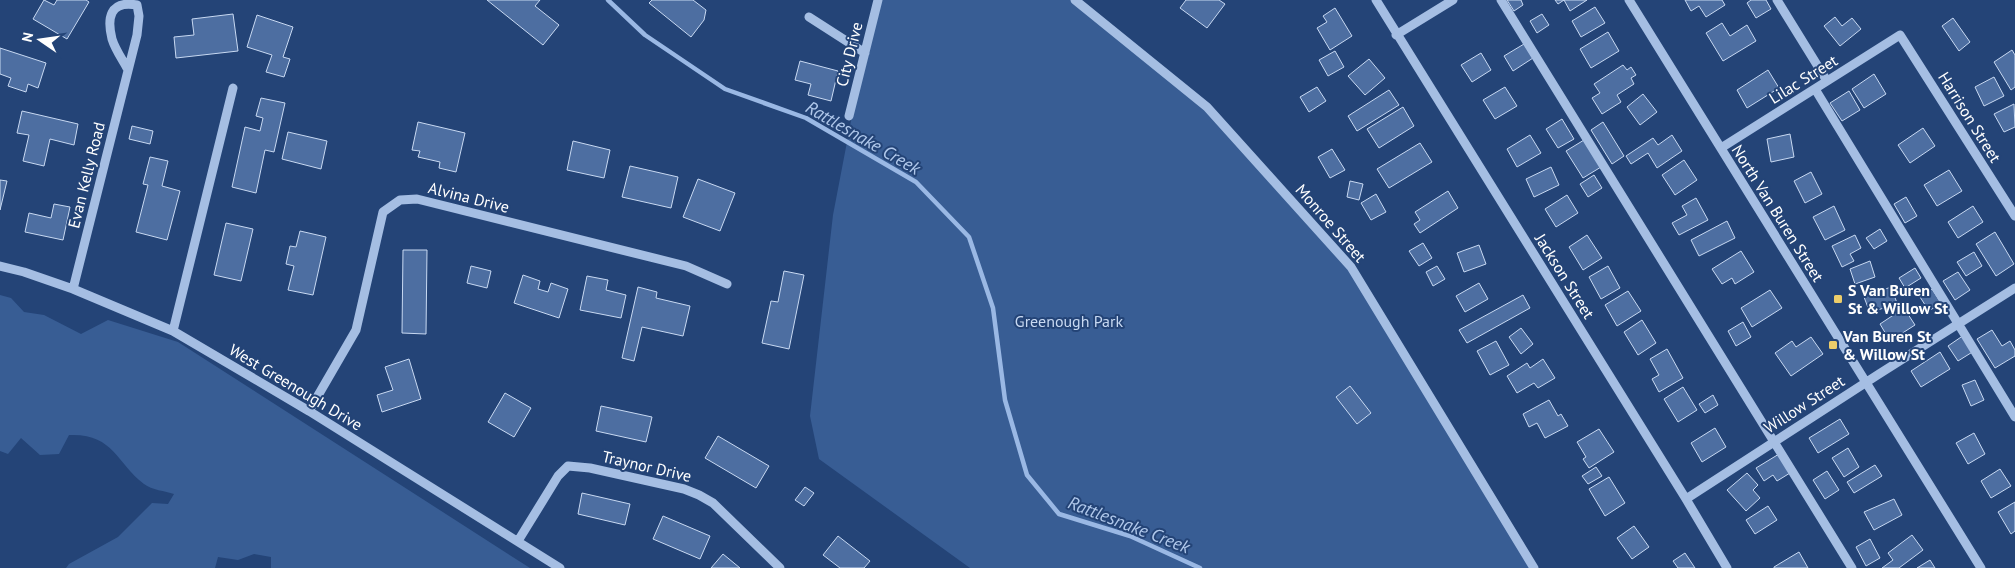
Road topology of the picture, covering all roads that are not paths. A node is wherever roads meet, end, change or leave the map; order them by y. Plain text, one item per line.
1 (878, 0) edge
2 (1075, 0) edge
3 (1376, 0) edge
4 (1453, 0) edge
5 (1500, 0) edge
6 (1629, 0) edge
7 (1777, 0) edge
8 (809, 17) dead end
9 (1396, 35) junction
10 (1900, 35) joint
11 (865, 53) junction
12 (127, 68) junction
13 (1827, 81) junction
14 (233, 88) dead end
15 (1815, 89) junction
16 (849, 116) dead end
17 (1721, 148) junction
18 (2015, 216) edge
19 (0, 266) edge
20 (727, 284) dead end
21 (2015, 288) edge
22 (74, 289) junction
23 (1959, 324) junction
24 (173, 331) junction
25 (1865, 382) junction
26 (309, 411) junction
27 (2015, 417) edge
28 (1775, 441) junction
29 (1686, 499) junction
30 (518, 541) junction
31 (560, 568) edge
32 (780, 568) edge
33 (1534, 568) edge
34 (1727, 568) edge
35 (1852, 568) edge
36 (1981, 568) edge

1 - 11 street, City Drive
2 - 33 street, Monroe Street
3 - 9 street, Jackson Street
4 - 9 street
5 - 28 street
6 - 17 street, North Van Buren Street
7 - 13 street
8 - 11 street
9 - 29 street, Jackson Street
10 - 13 street, Lilac Street
10 - 18 street, Harrison Street
11 - 16 street, City Drive
12 - 12 street, Evan Kelly Road
12 - 22 street, Evan Kelly Road
13 - 15 street, Lilac Street
14 - 24 street
15 - 17 street, Lilac Street
15 - 23 street
17 - 25 street, North Van Buren Street
19 - 22 street, West Greenough Drive
20 - 26 street, Alvina Drive
21 - 23 street, Willow Street
22 - 24 street, West Greenough Drive
23 - 25 street, Willow Street
23 - 27 street
24 - 26 street, West Greenough Drive
25 - 28 street, Willow Street
25 - 36 street, North Van Buren Street
26 - 30 street, West Greenough Drive
28 - 29 street, Willow Street
28 - 35 street
29 - 34 street, Jackson Street
30 - 31 street, West Greenough Drive
30 - 32 street, Traynor Drive

